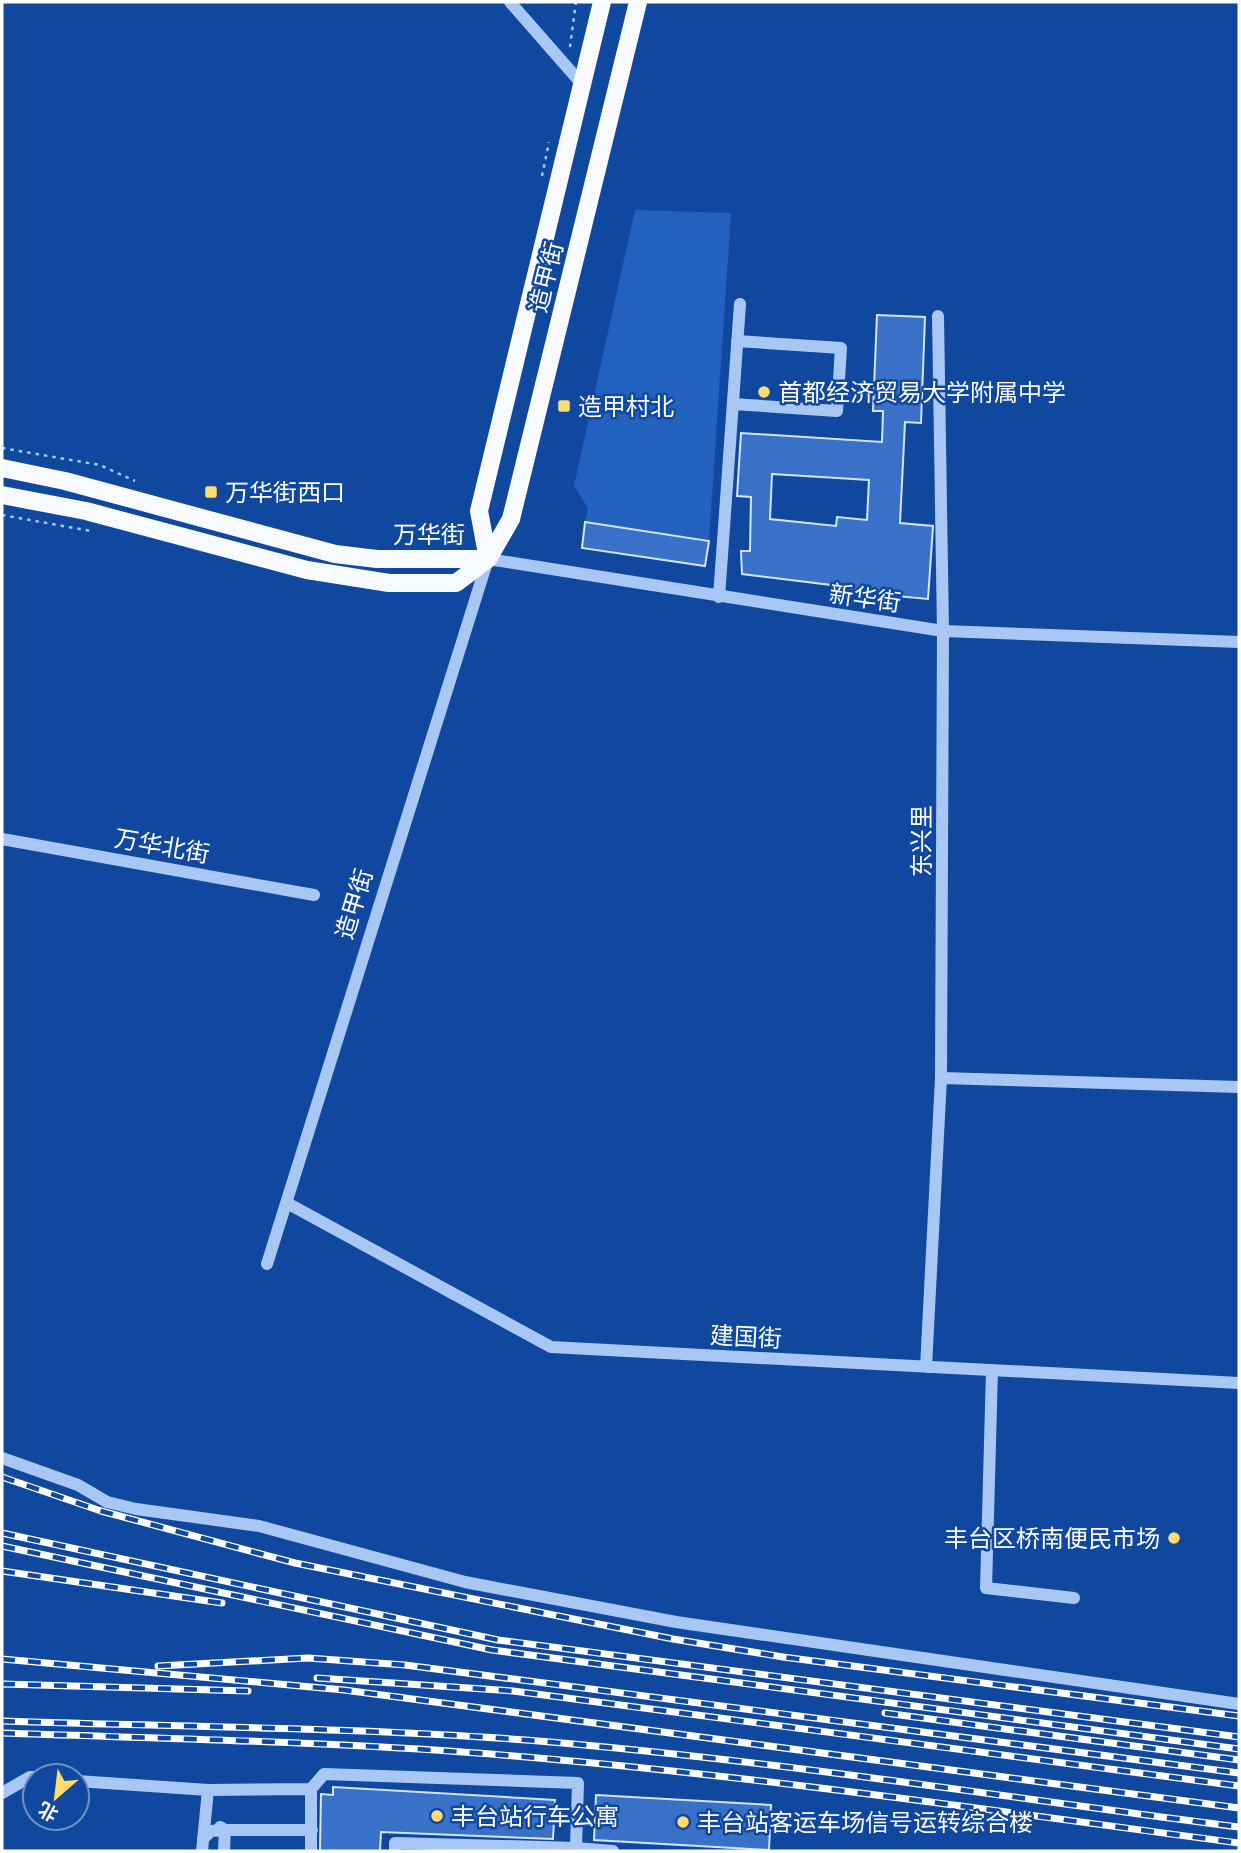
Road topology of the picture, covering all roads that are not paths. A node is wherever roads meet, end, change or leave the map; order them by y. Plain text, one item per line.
1 (510, 2) edge
2 (602, 2) edge
3 (638, 2) edge
4 (581, 83) junction
5 (740, 304) dead end
6 (938, 316) dead end
7 (737, 341) junction
8 (733, 404) junction
9 (2, 468) edge
10 (2, 495) edge
11 (488, 559) junction
12 (719, 597) junction
13 (943, 631) junction
14 (1239, 642) edge
15 (2, 839) edge
16 (314, 895) dead end
17 (941, 1078) junction
18 (1239, 1087) edge
19 (286, 1203) junction
20 (267, 1264) dead end
21 (926, 1367) junction
22 (992, 1370) junction
23 (1239, 1383) edge
24 (2, 1458) edge
25 (1074, 1598) dead end
26 (1239, 1704) edge
27 (21, 1782) edge
28 (91, 1782) edge
29 (311, 1789) junction
30 (208, 1790) junction
31 (2, 1793) edge
32 (206, 1812) junction
33 (225, 1830) junction
34 (312, 1830) junction
35 (202, 1845) edge
36 (576, 1848) junction
37 (224, 1851) edge
38 (311, 1851) edge
39 (395, 1851) edge
40 (613, 1851) edge

1 - 4 street
2 - 4 main road, 造甲街
3 - 11 main road, 造甲街
4 - 11 main road, 造甲街
5 - 7 street
6 - 13 street, 东兴里
7 - 8 street
7 - 8 street
8 - 12 street
9 - 11 main road, 万华街
10 - 11 main road, 万华街
11 - 12 street, 新华街
11 - 19 street, 造甲街
12 - 13 street, 新华街
13 - 14 street, 新华街
13 - 17 street, 东兴里
15 - 16 street, 万华北街
17 - 18 street
17 - 21 street, 东兴里
19 - 20 street, 造甲街
19 - 21 street, 建国街
21 - 22 street, 建国街
22 - 23 street, 建国街
22 - 25 street
24 - 26 street
27 - 31 street
28 - 30 street
29 - 30 street
29 - 34 street
29 - 36 street
30 - 32 street
32 - 33 street
32 - 35 street
33 - 34 street
33 - 35 street
33 - 37 street
34 - 38 street
36 - 39 street
36 - 40 street

